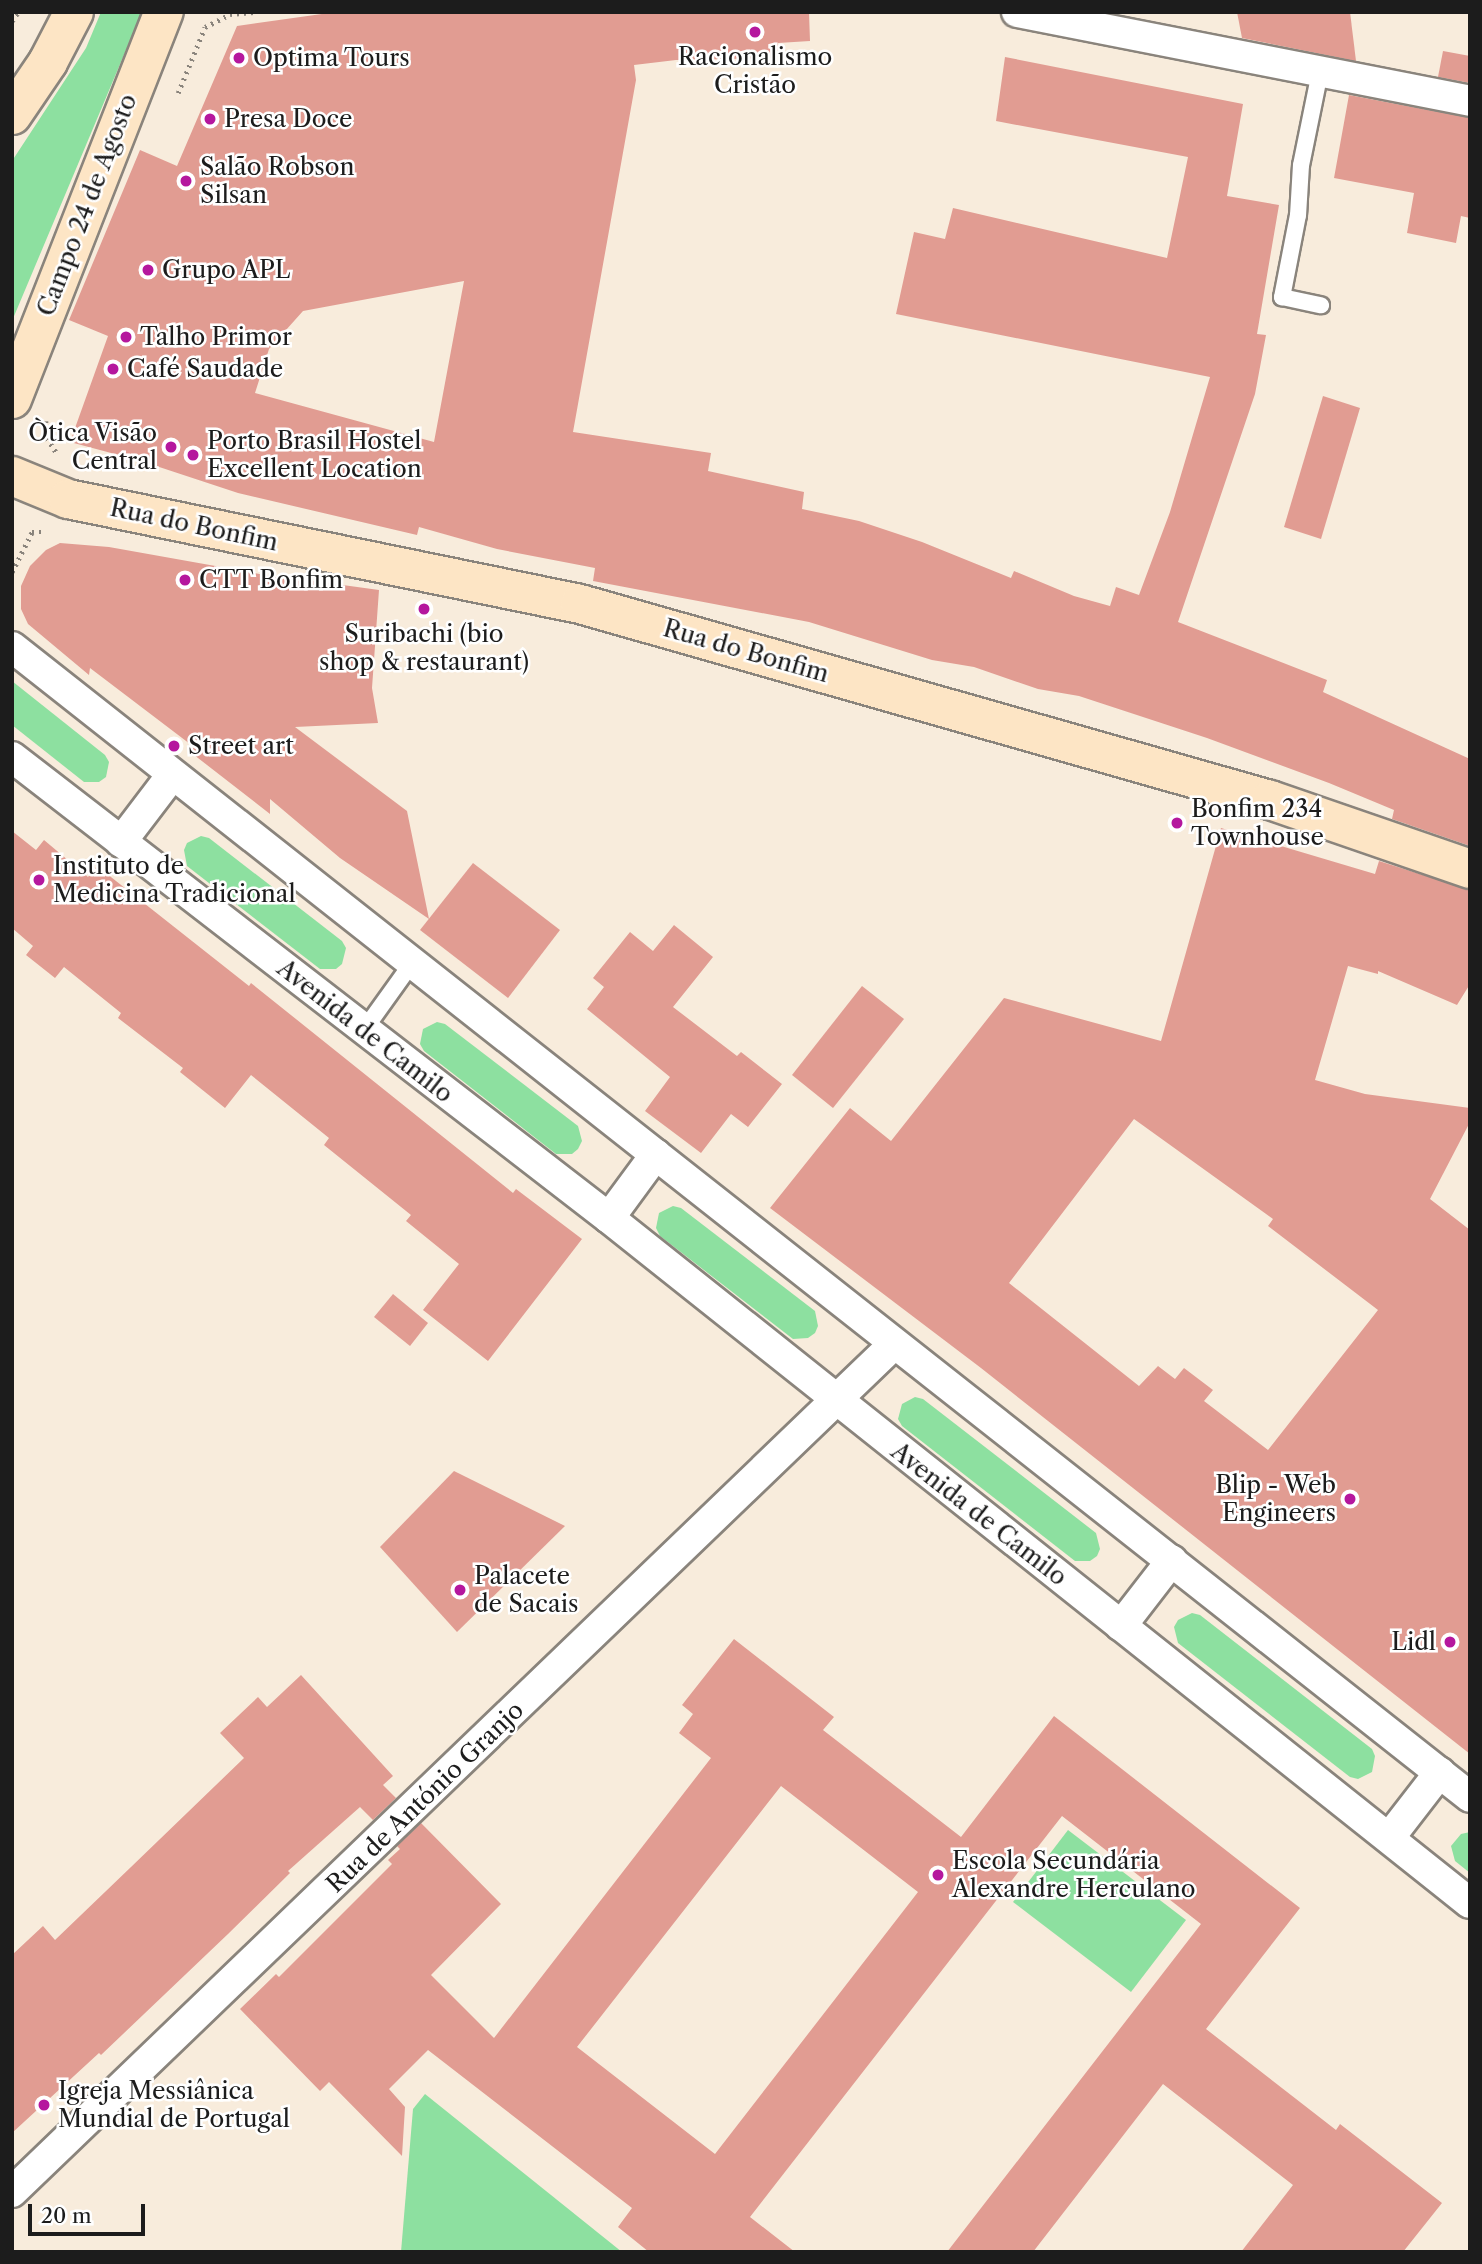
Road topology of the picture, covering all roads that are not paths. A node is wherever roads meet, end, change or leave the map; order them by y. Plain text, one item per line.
1 (74, 12) edge
2 (164, 12) edge
3 (1017, 12) edge
4 (1320, 72) junction
5 (1470, 102) edge
6 (12, 115) edge
7 (1321, 304) dead end
8 (12, 399) edge
9 (12, 476) edge
10 (12, 647) edge
11 (12, 757) edge
12 (172, 775) junction
13 (121, 842) junction
14 (1470, 869) edge
15 (412, 963) junction
16 (364, 1030) junction
17 (656, 1154) junction
18 (609, 1218) junction
19 (894, 1344) junction
20 (837, 1401) junction
21 (1172, 1560) junction
22 (1121, 1626) junction
23 (1440, 1772) junction
24 (1470, 1797) edge
25 (1389, 1838) junction
26 (1470, 1903) edge
27 (12, 2192) edge

1 - 6 main road
2 - 8 main road, Campo 24 de Agosto
3 - 4 street
4 - 5 street
4 - 7 lane
9 - 14 main road, Rua do Bonfim
10 - 12 street
11 - 13 street, Avenida de Camilo
12 - 13 street
12 - 15 street
13 - 16 street, Avenida de Camilo
15 - 16 lane
15 - 17 street
16 - 18 street, Avenida de Camilo
17 - 18 street
17 - 19 street
18 - 20 street, Avenida de Camilo
19 - 20 street
19 - 21 street
20 - 22 street, Avenida de Camilo
20 - 27 street, Rua de António Granjo
21 - 22 street
21 - 23 street
22 - 25 street, Avenida de Camilo
23 - 24 street
23 - 25 street
25 - 26 street, Avenida de Camilo

